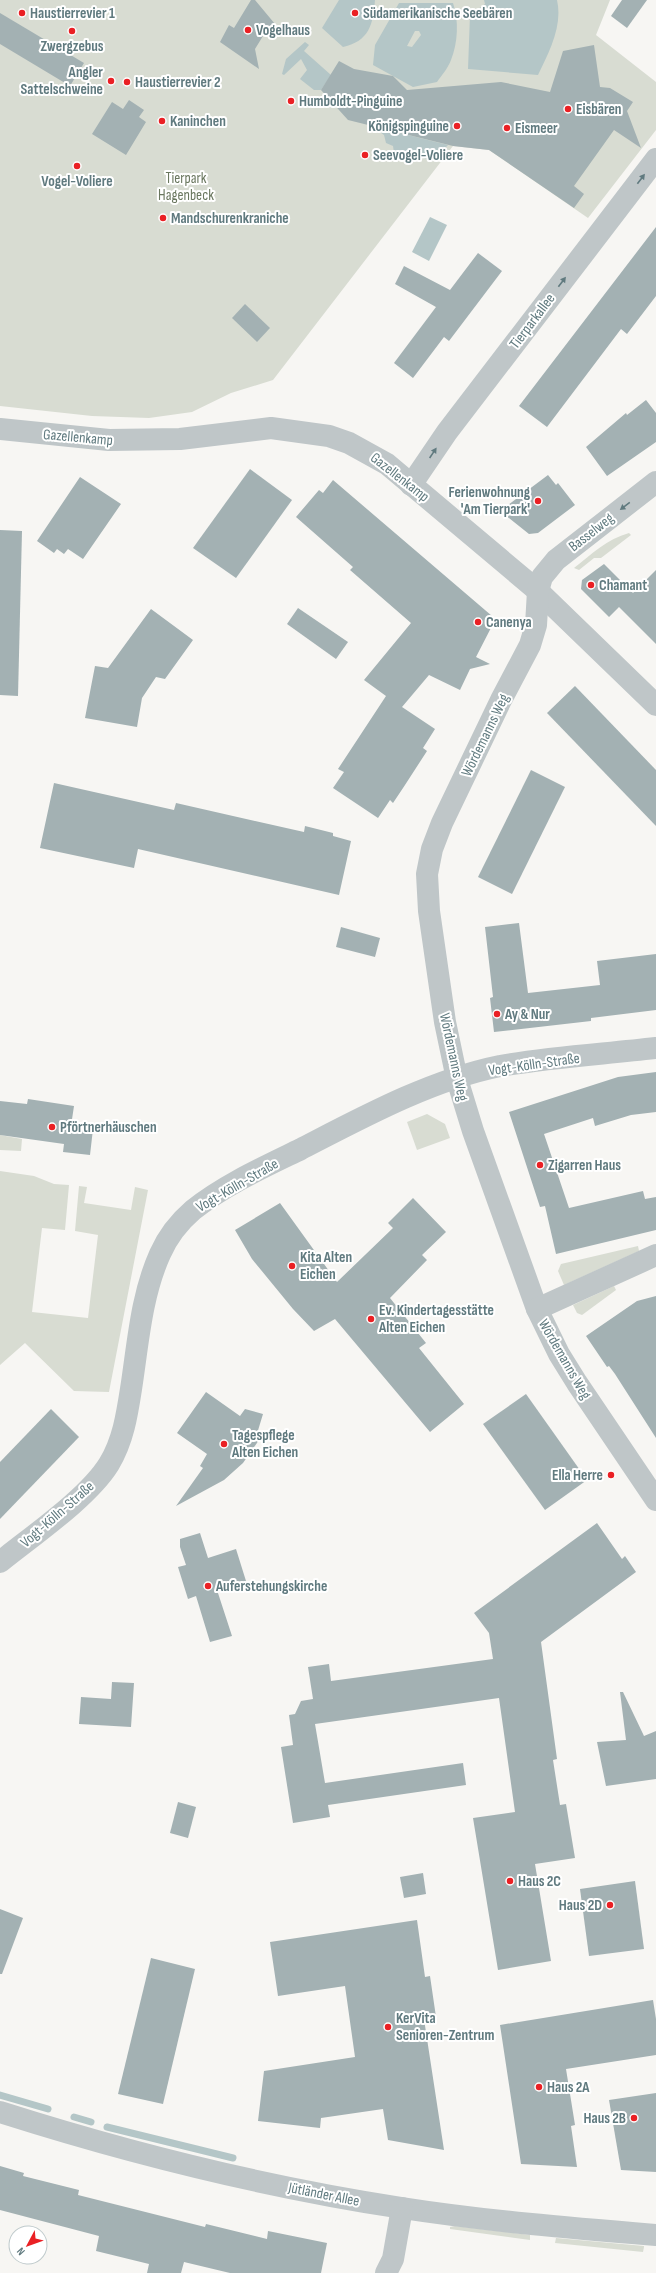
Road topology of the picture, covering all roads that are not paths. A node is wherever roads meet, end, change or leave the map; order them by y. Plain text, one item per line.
1 (656, 159) edge
2 (0, 429) edge
3 (656, 482) edge
4 (411, 485) junction
5 (538, 591) junction
6 (656, 705) edge
7 (656, 1048) edge
8 (457, 1079) junction
9 (656, 1256) edge
10 (537, 1309) junction
11 (656, 1500) edge
12 (0, 1562) edge
13 (0, 2112) edge
14 (402, 2208) junction
15 (656, 2235) edge
16 (386, 2273) edge

4 -> 1 street, Tierparkallee
2 - 4 street, Gazellenkamp
3 -> 5 street, Basselweg
4 - 5 street, Gazellenkamp
5 - 6 street, Gazellenkamp
5 - 8 street, Wördemanns Weg
7 - 8 street, Vogt-Kölln-Straße
8 - 10 street, Wördemanns Weg
8 - 12 street, Vogt-Kölln-Straße
9 - 10 street
10 - 11 street, Wördemanns Weg
13 - 14 street, Jütländer Allee
14 - 15 street, Jütländer Allee
14 - 16 street

